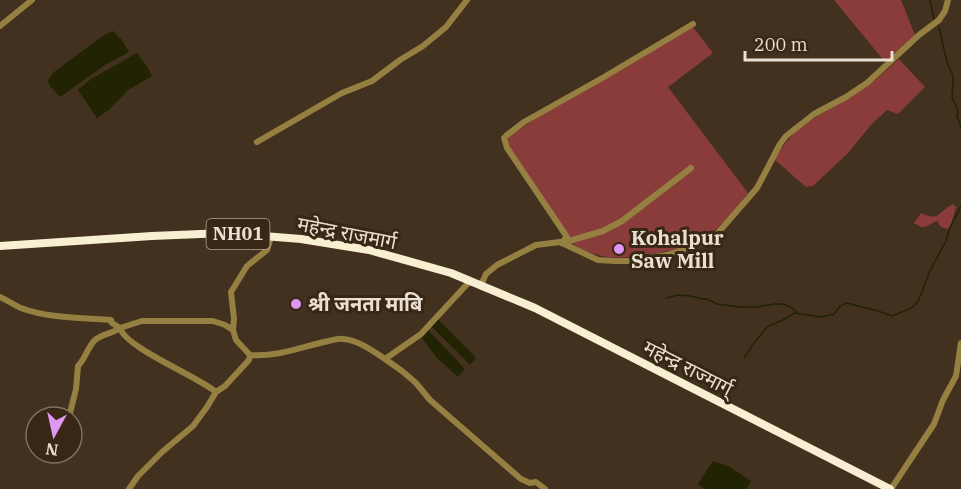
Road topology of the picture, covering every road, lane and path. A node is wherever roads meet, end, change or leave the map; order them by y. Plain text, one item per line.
1 (32, 0) edge
2 (467, 0) edge
3 (948, 0) edge
4 (693, 24) dead end
5 (0, 26) edge
6 (257, 142) dead end
7 (691, 168) dead end
8 (271, 237) junction
9 (561, 243) junction
10 (0, 246) edge
11 (470, 280) junction
12 (481, 285) junction
13 (0, 297) edge
14 (120, 328) junction
15 (233, 330) junction
16 (961, 344) edge
17 (250, 355) junction
18 (385, 359) junction
19 (216, 392) junction
20 (72, 405) edge
21 (876, 486) edge
22 (129, 489) edge
23 (544, 489) edge
24 (890, 489) edge

1 - 5 street
2 - 6 street
3 - 9 street
4 - 9 street
7 - 9 street
8 - 10 highway, महेन्द्र राजमार्ग / NH01
8 - 11 highway, महेन्द्र राजमार्ग / NH01
8 - 15 street
9 - 12 street
11 - 12 highway, महेन्द्र राज्मार्ग् / NH01
11 - 18 street
12 - 21 highway, महेन्द्र राज्मार्ग् / NH01
13 - 14 street
14 - 15 street
14 - 19 street
14 - 20 street
15 - 17 street
16 - 24 street
17 - 18 street
17 - 19 street
18 - 23 street
19 - 22 street
21 - 24 highway, महेन्द्र राज्मार्ग् / NH01

